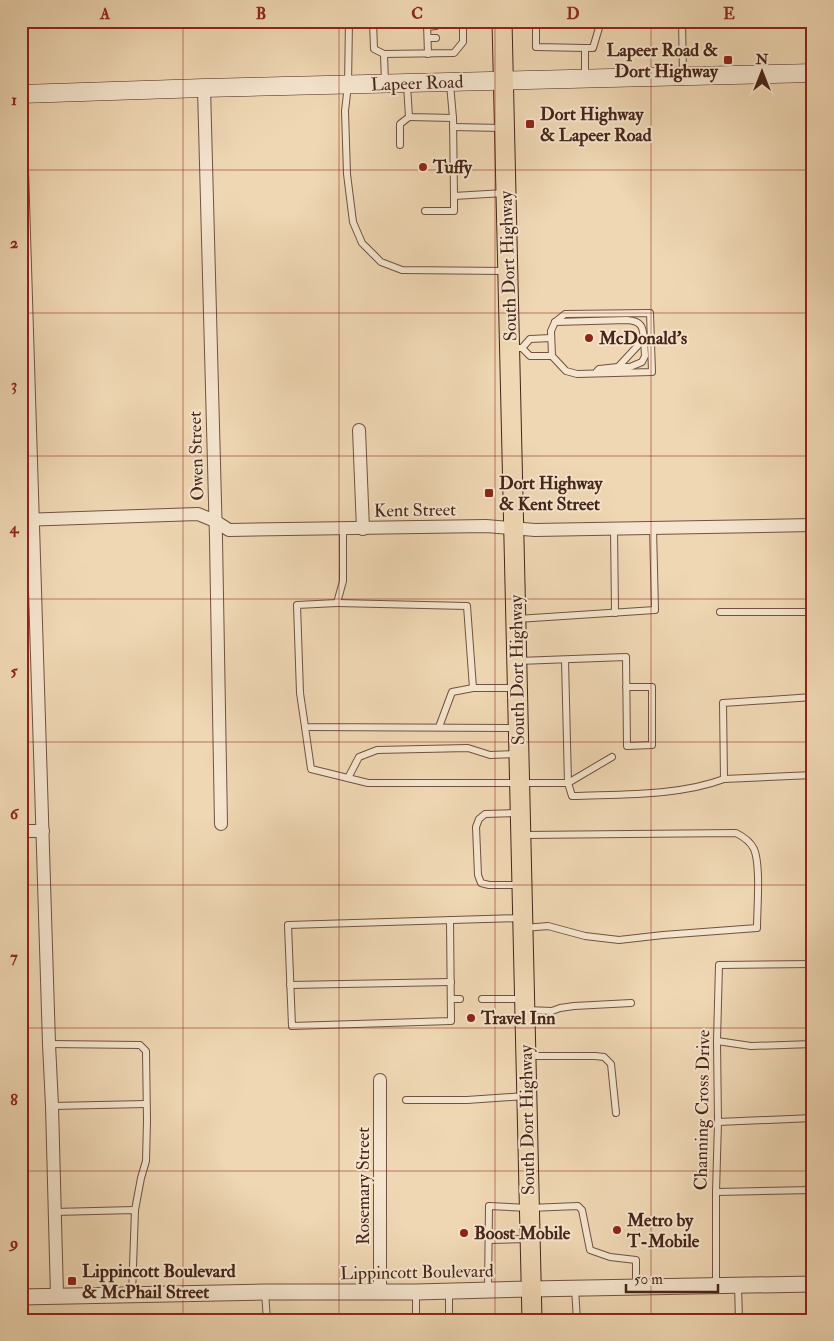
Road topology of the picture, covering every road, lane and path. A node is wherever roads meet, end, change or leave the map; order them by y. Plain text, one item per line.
1 (349, 21) edge
2 (373, 21) edge
3 (502, 21) edge
4 (536, 21) edge
5 (600, 21) edge
6 (682, 21) edge
7 (462, 24) edge
8 (436, 26) dead end
9 (454, 26) dead end
10 (428, 38) junction
11 (436, 38) dead end
12 (454, 38) dead end
13 (463, 38) junction
14 (585, 48) junction
15 (384, 54) junction
16 (428, 54) junction
17 (812, 73) edge
18 (683, 76) junction
19 (585, 79) junction
20 (503, 81) junction
21 (450, 82) junction
22 (385, 84) junction
23 (407, 84) junction
24 (348, 85) junction
25 (204, 88) junction
26 (21, 94) edge
27 (813, 99) edge
28 (409, 117) junction
29 (453, 118) junction
30 (454, 127) junction
31 (505, 128) junction
32 (21, 137) edge
33 (400, 145) dead end
34 (506, 193) junction
35 (454, 196) junction
36 (425, 211) dead end
37 (508, 271) junction
38 (555, 322) junction
39 (550, 338) junction
40 (644, 339) junction
41 (516, 348) junction
42 (552, 356) junction
43 (618, 367) junction
44 (594, 373) junction
45 (360, 430) dead end
46 (27, 519) edge
47 (215, 522) junction
48 (813, 525) edge
49 (614, 528) junction
50 (653, 528) junction
51 (343, 529) junction
52 (363, 529) junction
53 (514, 529) junction
54 (337, 603) junction
55 (720, 612) dead end
56 (813, 612) edge
57 (615, 613) junction
58 (516, 619) junction
59 (565, 660) junction
60 (517, 661) junction
61 (626, 687) junction
62 (473, 688) junction
63 (517, 688) junction
64 (813, 697) edge
65 (305, 727) junction
66 (439, 727) junction
67 (518, 728) junction
68 (519, 754) junction
69 (612, 757) dead end
70 (813, 776) edge
71 (348, 778) junction
72 (724, 779) junction
73 (520, 782) junction
74 (568, 783) junction
75 (520, 812) junction
76 (221, 824) dead end
77 (43, 830) junction
78 (21, 831) edge
79 (521, 835) junction
80 (522, 885) junction
81 (450, 920) junction
82 (523, 923) junction
83 (813, 964) edge
84 (451, 982) junction
85 (290, 985) junction
86 (451, 999) junction
87 (460, 999) dead end
88 (482, 999) dead end
89 (631, 1003) dead end
90 (525, 1004) junction
91 (717, 1041) junction
92 (49, 1044) junction
93 (813, 1044) edge
94 (526, 1056) junction
95 (380, 1080) dead end
96 (527, 1096) junction
97 (406, 1100) dead end
98 (146, 1104) junction
99 (52, 1106) junction
100 (616, 1112) dead end
101 (813, 1118) edge
102 (718, 1122) junction
103 (813, 1190) edge
104 (716, 1192) junction
105 (529, 1208) junction
106 (135, 1210) junction
107 (54, 1212) junction
108 (530, 1239) junction
109 (490, 1240) junction
110 (813, 1284) edge
111 (716, 1286) junction
112 (738, 1286) junction
113 (575, 1288) junction
114 (636, 1288) junction
115 (531, 1289) junction
116 (488, 1290) junction
117 (449, 1291) junction
118 (265, 1292) junction
119 (380, 1292) junction
120 (416, 1292) junction
121 (132, 1295) junction
122 (57, 1296) junction
123 (21, 1297) edge
124 (267, 1320) edge
125 (416, 1320) edge
126 (449, 1320) edge
127 (532, 1320) edge
128 (577, 1320) edge
129 (739, 1320) edge

1 - 24 lane
2 - 15 lane
3 - 20 main road, South Dort Highway
4 - 14 lane
5 - 14 lane
6 - 18 lane
7 - 9 lane
7 - 13 lane
8 - 10 lane
10 - 11 lane
10 - 16 lane
12 - 13 lane
13 - 16 lane
14 - 19 lane
15 - 16 lane
15 - 22 lane
17 - 18 main road, Lapeer Road
17 - 27 street
18 - 19 main road, Lapeer Road
19 - 20 main road, Lapeer Road
20 - 21 main road, Lapeer Road
20 - 31 main road, South Dort Highway
21 - 23 main road, Lapeer Road
21 - 29 lane
22 - 23 main road, Lapeer Road
22 - 24 main road, Lapeer Road
23 - 28 lane
24 - 25 main road, Lapeer Road
24 - 37 lane
25 - 26 main road, Lapeer Road
25 - 47 street, Owen Street
28 - 29 lane
28 - 33 lane
29 - 30 lane
30 - 31 lane
30 - 35 lane
31 - 34 main road, South Dort Highway
32 - 46 street
34 - 35 lane
34 - 37 main road, South Dort Highway
35 - 36 lane
37 - 41 main road, South Dort Highway
38 - 39 lane
38 - 40 lane
38 - 44 lane
39 - 41 lane
39 - 42 lane
40 - 43 lane
40 - 43 lane
41 - 42 lane
41 - 53 main road, South Dort Highway
42 - 44 lane
43 - 44 lane
45 - 52 street
46 - 47 street, Kent Street
46 - 77 street
47 - 51 street, Kent Street
47 - 76 street, Owen Street
48 - 50 street, Kent Street
49 - 50 street, Kent Street
49 - 53 street, Kent Street
49 - 57 lane
50 - 57 lane
51 - 52 street, Kent Street
51 - 54 lane
52 - 53 street, Kent Street
53 - 58 main road, South Dort Highway
54 - 62 lane
54 - 65 lane
55 - 56 lane
57 - 58 lane
58 - 60 main road, South Dort Highway
59 - 60 lane
59 - 61 lane
59 - 74 lane
60 - 63 main road, South Dort Highway
61 - 61 lane
62 - 63 lane
62 - 66 lane
63 - 67 main road, South Dort Highway
64 - 72 lane
65 - 66 lane
65 - 71 lane
66 - 67 lane
67 - 68 main road, South Dort Highway
68 - 71 lane
68 - 73 main road, South Dort Highway
69 - 74 lane
70 - 72 lane
71 - 73 lane
72 - 74 lane
73 - 74 lane
73 - 75 main road, South Dort Highway
75 - 79 main road, South Dort Highway
75 - 80 lane
77 - 78 street
77 - 92 street
79 - 80 main road, South Dort Highway
79 - 82 lane
80 - 82 main road, South Dort Highway
81 - 82 lane
81 - 84 lane
81 - 85 lane
82 - 90 main road, South Dort Highway
83 - 91 lane, Channing Cross Drive
84 - 85 lane
84 - 86 lane
85 - 86 lane
86 - 87 lane
88 - 90 lane
89 - 90 lane
90 - 94 main road, South Dort Highway
91 - 93 lane
91 - 102 lane, Channing Cross Drive
92 - 98 lane
92 - 99 street
94 - 96 main road, South Dort Highway
94 - 100 lane
95 - 119 street, Rosemary Street
96 - 97 lane
96 - 105 main road, South Dort Highway
98 - 99 lane
98 - 106 lane
99 - 107 street
101 - 102 lane
102 - 104 lane, Channing Cross Drive
103 - 104 lane
104 - 111 lane, Channing Cross Drive
105 - 108 main road, South Dort Highway
105 - 109 lane
105 - 114 lane
106 - 107 lane
106 - 121 lane
107 - 122 street
108 - 109 lane
108 - 115 main road, South Dort Highway
109 - 116 lane
110 - 112 street, Lippincott Boulevard
111 - 112 street, Lippincott Boulevard
111 - 114 street, Lippincott Boulevard
112 - 129 lane
113 - 114 street, Lippincott Boulevard
113 - 115 street, Lippincott Boulevard
113 - 128 lane
115 - 116 street, Lippincott Boulevard
115 - 127 main road, South Dort Highway
116 - 117 street, Lippincott Boulevard
117 - 120 street, Lippincott Boulevard
117 - 126 lane
118 - 119 street, Lippincott Boulevard
118 - 121 street, Lippincott Boulevard
118 - 124 lane
119 - 120 street, Lippincott Boulevard
120 - 125 lane
121 - 122 street, Lippincott Boulevard
122 - 123 street, Lippincott Boulevard

